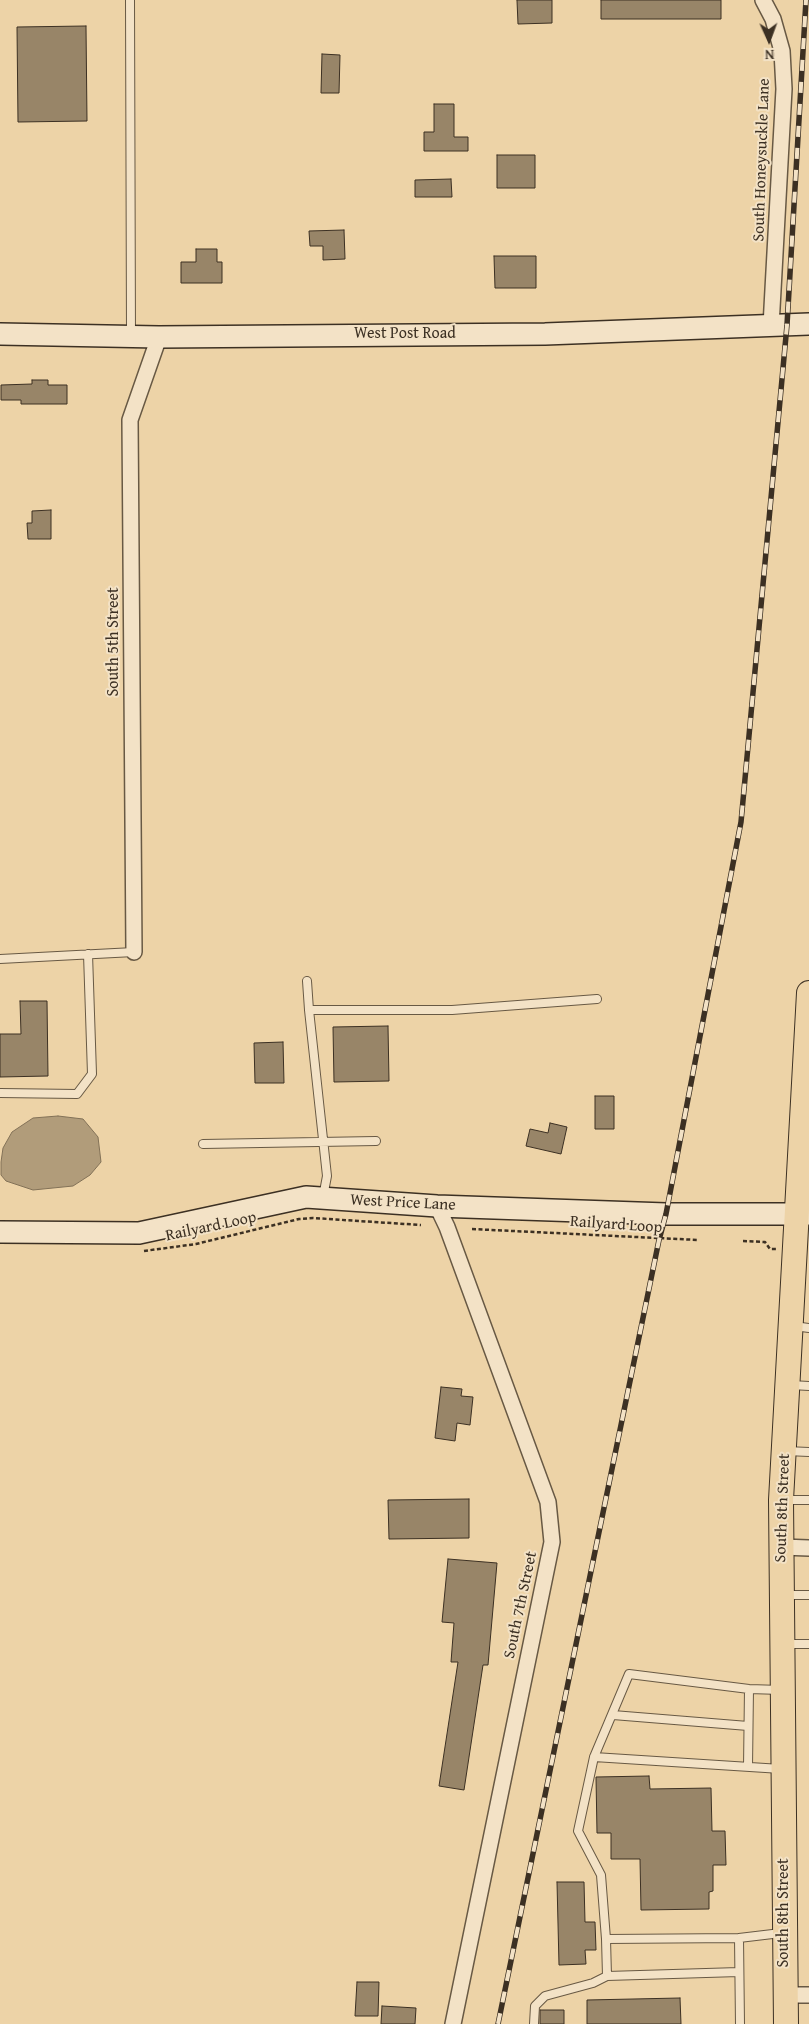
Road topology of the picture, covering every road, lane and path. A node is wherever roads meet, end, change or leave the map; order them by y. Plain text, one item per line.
1 (130, 0) edge
2 (763, 0) edge
3 (809, 324) edge
4 (771, 326) junction
5 (0, 334) edge
6 (131, 337) junction
7 (159, 337) junction
8 (134, 952) joint
9 (88, 954) junction
10 (0, 959) edge
11 (307, 981) dead end
12 (809, 993) edge
13 (597, 999) dead end
14 (309, 1010) junction
15 (0, 1093) edge
16 (376, 1141) dead end
17 (322, 1142) junction
18 (203, 1144) dead end
19 (322, 1199) junction
20 (437, 1206) junction
21 (803, 1214) edge
22 (421, 1225) dead end
23 (472, 1229) dead end
24 (0, 1232) edge
25 (698, 1240) dead end
26 (743, 1241) dead end
27 (776, 1249) dead end
28 (138, 1252) dead end
29 (799, 1327) edge
30 (798, 1386) edge
31 (785, 1451) junction
32 (809, 1452) edge
33 (781, 1500) junction
34 (809, 1500) edge
35 (782, 1547) junction
36 (809, 1548) edge
37 (782, 1594) junction
38 (809, 1595) edge
39 (782, 1644) junction
40 (809, 1644) edge
41 (749, 1689) junction
42 (782, 1690) junction
43 (613, 1715) junction
44 (748, 1726) junction
45 (594, 1757) junction
46 (748, 1767) junction
47 (783, 1770) junction
48 (784, 1933) junction
49 (740, 1938) junction
50 (606, 1939) junction
51 (739, 1972) junction
52 (607, 1976) junction
53 (785, 1995) junction
54 (809, 1995) edge
55 (453, 2024) edge
56 (534, 2024) edge
57 (740, 2024) edge
58 (786, 2024) edge

1 - 6 lane
2 - 4 street, South Honeysuckle Lane
3 - 4 street, West Post Road
4 - 7 street, West Post Road
5 - 6 street, West Post Road
6 - 7 street, West Post Road
7 - 8 street, South 5th Street
8 - 9 lane
9 - 10 lane
9 - 15 lane
11 - 14 lane
12 - 21 main road, South 8th Street
13 - 14 lane
14 - 17 lane
16 - 17 lane
17 - 18 lane
17 - 19 lane
19 - 20 street, West Price Lane
19 - 24 street, West Price Lane
20 - 21 street, West Price Lane
20 - 55 street, South 7th Street
21 - 29 main road, South 8th Street
22 - 28 path, Railyard Loop
23 - 25 path, Railyard Loop
26 - 27 path
29 - 30 main road, South 8th Street
30 - 31 main road, South 8th Street
31 - 32 lane
31 - 33 main road, South 8th Street
33 - 34 lane
33 - 35 main road, South 8th Street
35 - 36 street
35 - 37 main road, South 8th Street
37 - 38 lane
37 - 39 main road, South 8th Street
39 - 40 lane
39 - 42 main road, South 8th Street
41 - 42 lane
41 - 43 lane
41 - 44 lane
42 - 47 main road, South 8th Street
43 - 44 lane
43 - 45 lane
44 - 46 lane
45 - 46 lane
45 - 50 lane
46 - 47 lane
47 - 48 main road, South 8th Street
48 - 49 lane
48 - 53 main road, South 8th Street
49 - 50 lane
49 - 51 lane
50 - 52 lane
51 - 52 lane
51 - 57 lane
52 - 56 lane
53 - 54 street
53 - 58 main road, South 8th Street

